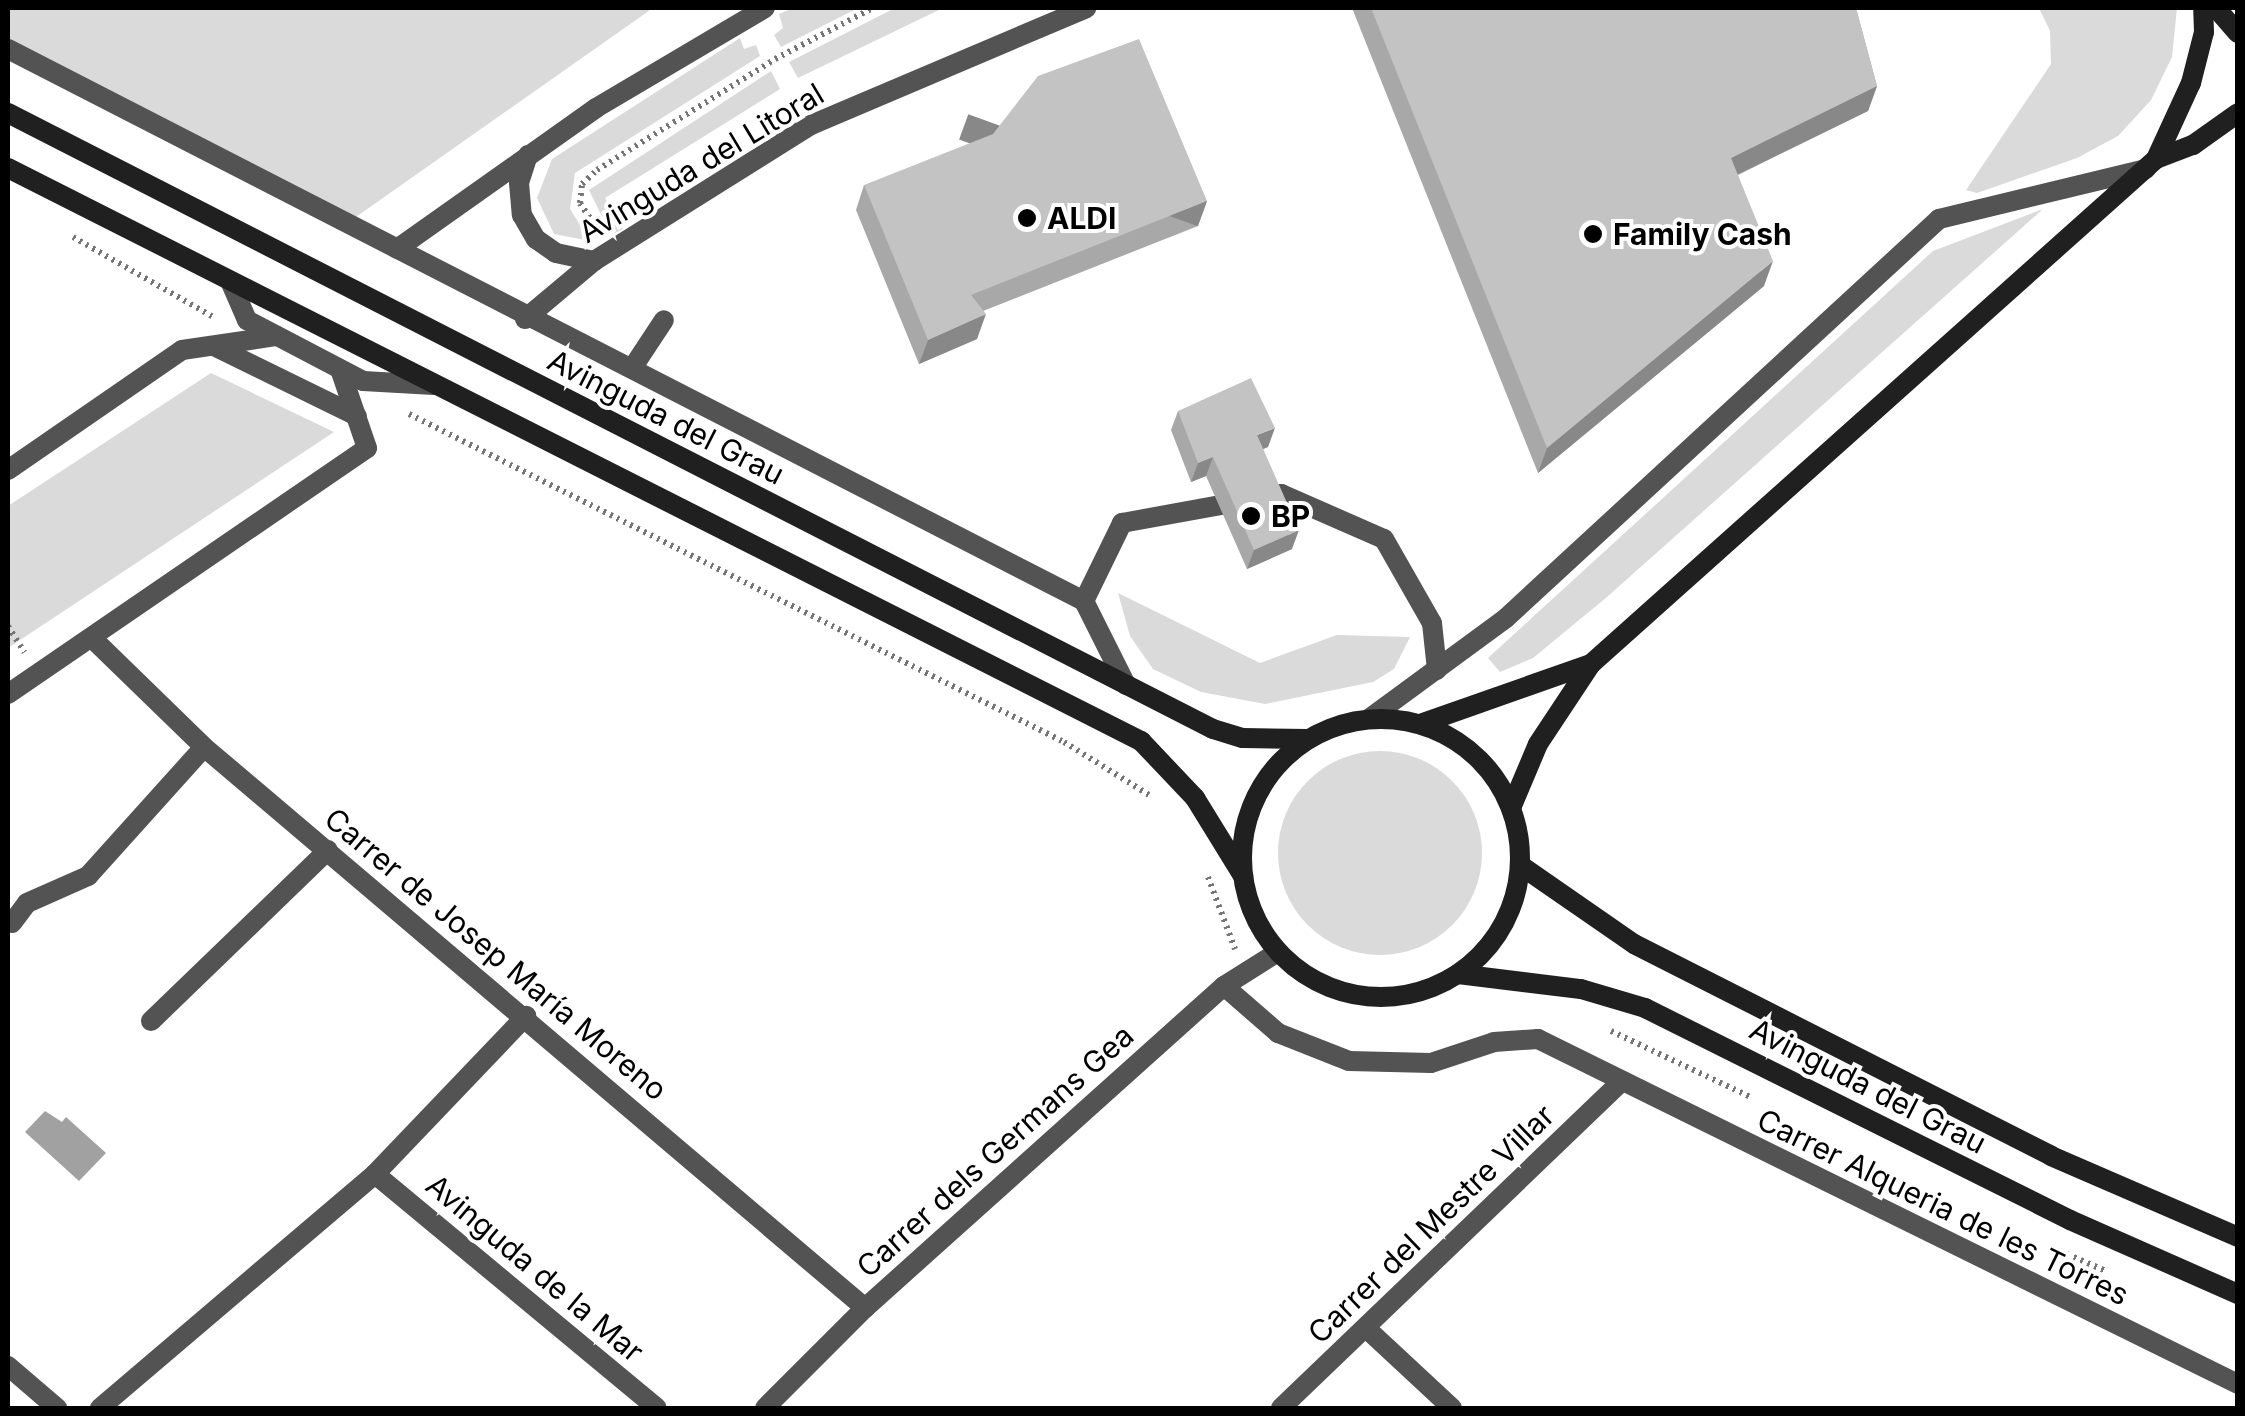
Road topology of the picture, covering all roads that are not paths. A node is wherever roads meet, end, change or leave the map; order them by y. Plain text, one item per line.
1 (765, 8) edge
2 (1086, 8) edge
3 (2203, 8) edge
4 (2216, 8) edge
5 (2238, 33) edge
6 (8, 49) edge
7 (2238, 113) edge
8 (8, 114) edge
9 (528, 155) junction
10 (2151, 164) junction
11 (8, 168) edge
12 (397, 248) junction
13 (594, 261) junction
14 (230, 282) junction
15 (525, 319) junction
16 (664, 320) dead end
17 (277, 336) junction
18 (214, 346) junction
19 (634, 367) junction
20 (340, 369) junction
21 (434, 385) junction
22 (357, 416) junction
23 (8, 470) edge
24 (1084, 601) junction
25 (94, 640) junction
26 (1592, 664) junction
27 (1436, 670) junction
28 (1126, 685) junction
29 (8, 694) edge
30 (1370, 718) junction
31 (1423, 723) junction
32 (1307, 739) junction
33 (204, 747) junction
34 (1511, 808) junction
35 (328, 850) junction
36 (1520, 865) junction
37 (1243, 876) junction
38 (12, 924) dead end
39 (1278, 952) junction
40 (1458, 974) junction
41 (1224, 986) junction
42 (526, 1016) junction
43 (151, 1020) dead end
44 (1622, 1082) junction
45 (375, 1174) junction
46 (2238, 1237) edge
47 (2238, 1294) edge
48 (865, 1308) junction
49 (1366, 1330) junction
50 (8, 1366) edge
51 (2238, 1384) edge
52 (773, 1406) edge
53 (57, 1408) edge
54 (100, 1408) edge
55 (657, 1408) edge
56 (1280, 1408) edge
57 (1452, 1408) edge

1 - 9 street
2 - 13 street, Avinguda del Litoral
3 - 10 main road
4 - 5 main road
6 - 12 street
7 - 10 main road
8 - 28 main road, Avinguda del Grau
9 - 12 street
9 - 13 street
10 - 26 main road
10 - 27 street
11 - 14 main road
12 - 15 street
13 - 15 street, Avinguda del Litoral
14 - 17 street
14 - 21 main road
15 - 19 street
16 - 19 street
17 - 18 street
17 - 20 street
18 - 22 street
18 - 23 street
19 - 24 street
20 - 21 street
20 - 22 street
21 - 37 main road
22 - 25 street
24 - 27 street
24 - 28 street
25 - 29 street
25 - 33 street, Carrer de Josep María Moreno
26 - 31 main road
26 - 34 main road
27 - 30 street
28 - 32 main road, Avinguda del Grau
30 - 31 main road
30 - 32 main road
31 - 34 main road
32 - 37 main road
33 - 35 street, Carrer de Josep María Moreno
33 - 38 street
34 - 36 main road
35 - 42 street, Carrer de Josep María Moreno
35 - 43 street
36 - 40 main road
36 - 46 main road, Avinguda del Grau
37 - 39 main road
39 - 40 main road
39 - 41 street, Carrer dels Germans Gea
40 - 47 main road, Avinguda del Grau
41 - 44 street
41 - 48 street, Carrer dels Germans Gea
42 - 45 street
42 - 48 street, Carrer de Josep María Moreno
44 - 49 street, Carrer del Mestre Villar
44 - 51 street, Carrer Alqueria de les Torres
45 - 54 street
45 - 55 street, Avinguda de la Mar
48 - 52 street, Carrer dels Germans Gea
49 - 56 street, Carrer del Mestre Villar
49 - 57 street
50 - 53 street

